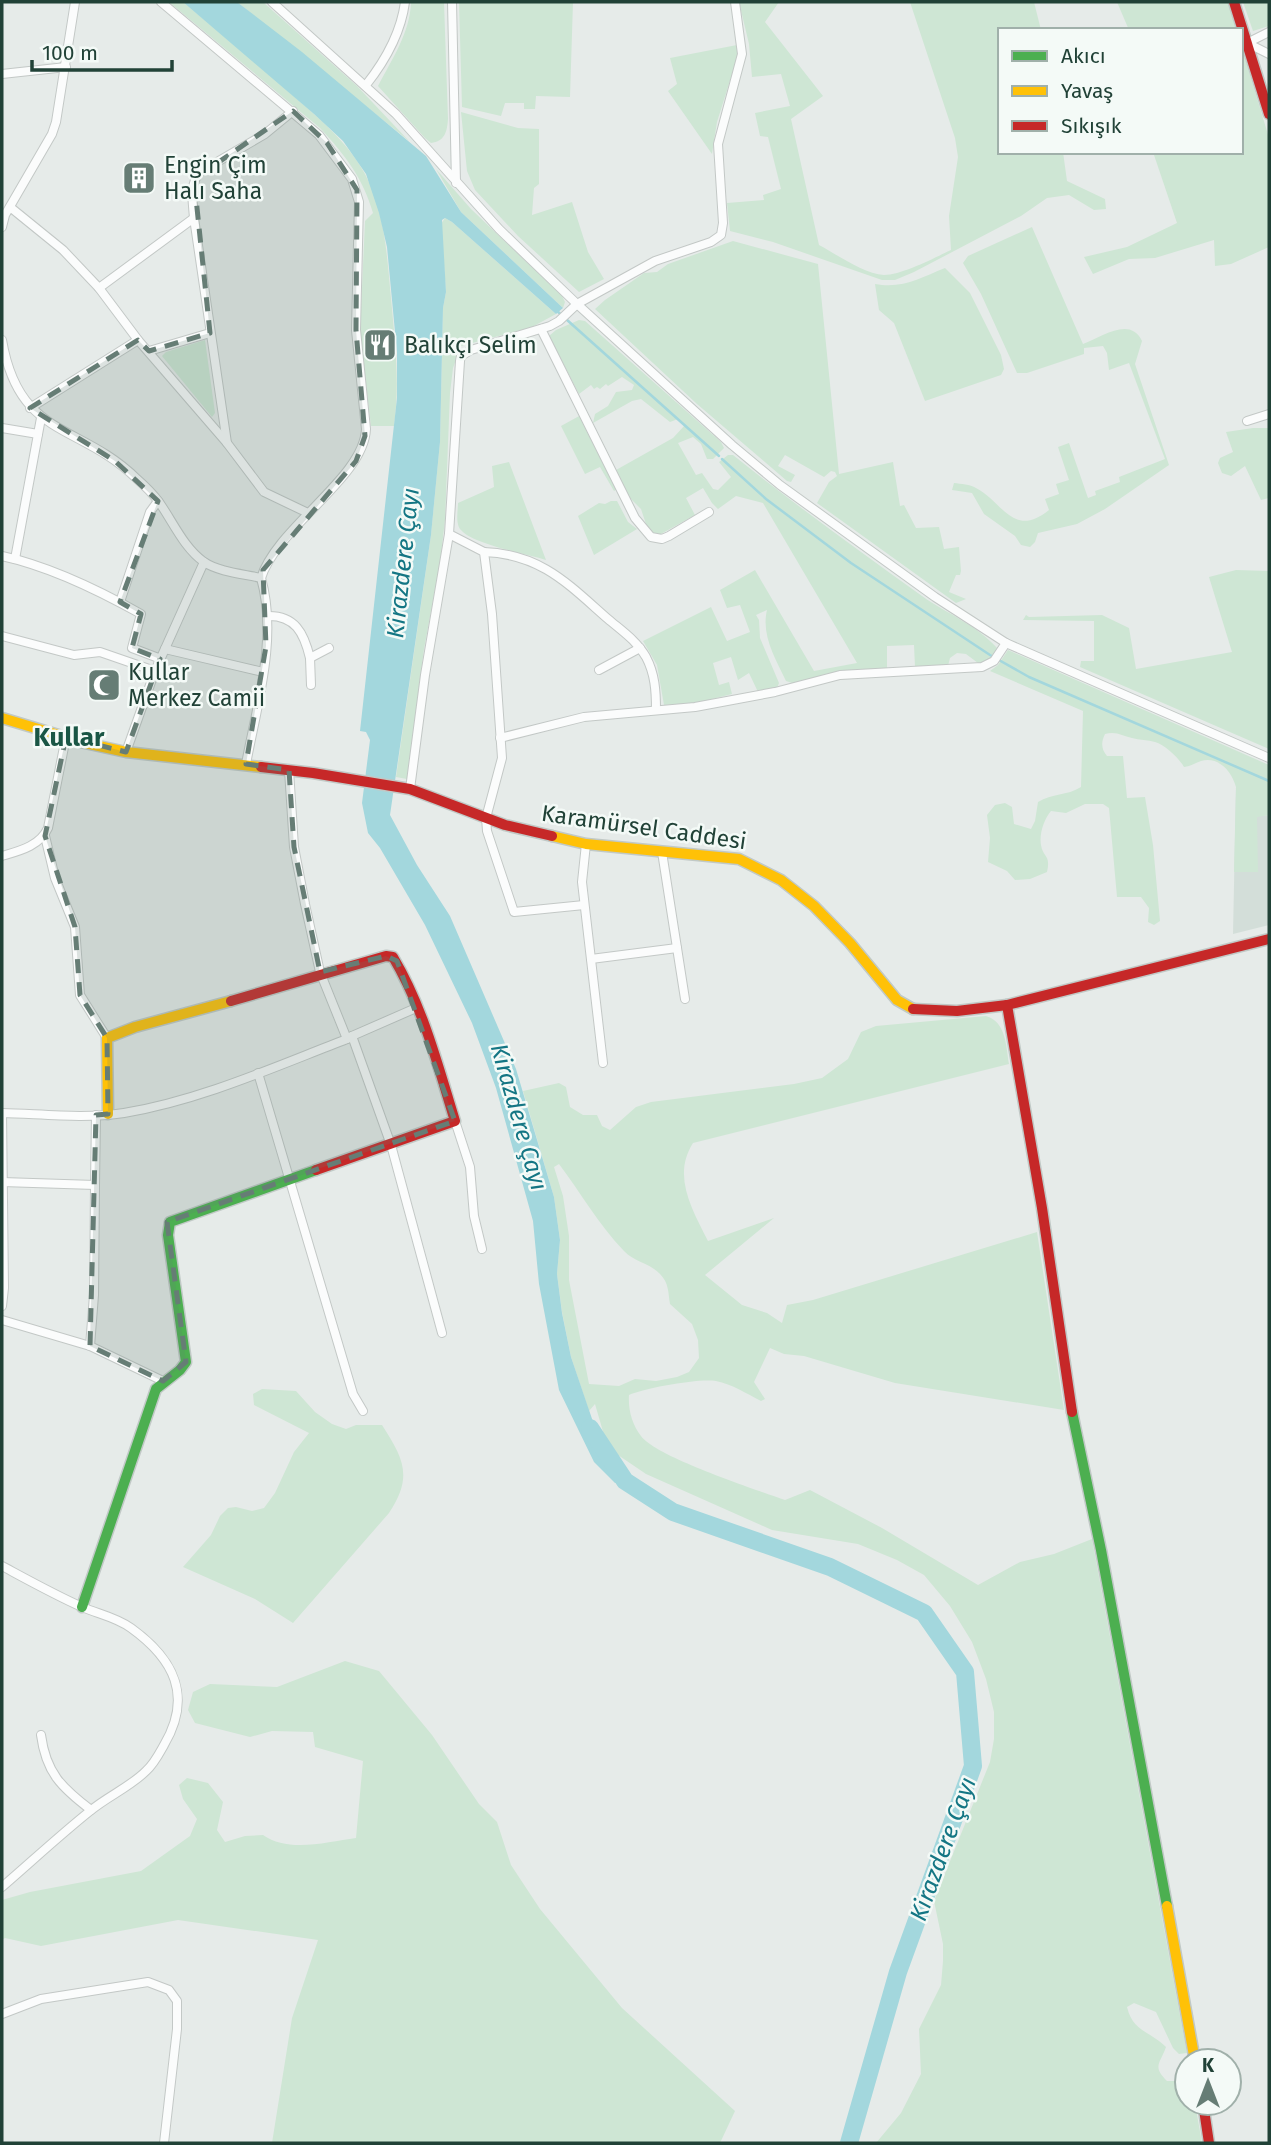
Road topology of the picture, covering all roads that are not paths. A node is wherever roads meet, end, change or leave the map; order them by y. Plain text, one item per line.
1 (75, 2) edge
2 (161, 2) edge
3 (272, 2) edge
4 (405, 2) edge
5 (452, 2) edge
6 (735, 2) edge
7 (1234, 2) edge
8 (1242, 28) edge
9 (1243, 30) edge
10 (1269, 32) edge
11 (1247, 43) junction
12 (1269, 54) edge
13 (65, 67) junction
14 (2, 74) edge
15 (366, 85) junction
16 (293, 111) junction
17 (1269, 114) edge
18 (456, 183) junction
19 (10, 207) junction
20 (194, 218) junction
21 (2, 227) edge
22 (99, 288) junction
23 (574, 307) junction
24 (541, 329) junction
25 (210, 332) junction
26 (138, 340) junction
27 (2, 345) edge
28 (149, 351) junction
29 (30, 408) junction
30 (1269, 414) edge
31 (41, 418) junction
32 (1247, 421) dead end
33 (2, 428) edge
34 (38, 434) junction
35 (227, 443) junction
36 (158, 501) junction
37 (709, 512) dead end
38 (308, 513) junction
39 (449, 534) junction
40 (484, 552) junction
41 (2, 556) edge
42 (15, 559) junction
43 (204, 562) junction
44 (261, 578) junction
45 (120, 602) junction
46 (267, 616) junction
47 (2, 636) edge
48 (1006, 643) junction
49 (330, 648) dead end
50 (640, 648) junction
51 (165, 649) junction
52 (310, 658) junction
53 (161, 659) junction
54 (599, 670) dead end
55 (155, 671) junction
56 (262, 672) junction
57 (311, 685) dead end
58 (656, 710) junction
59 (2, 718) edge
60 (66, 737) junction
61 (500, 738) junction
62 (126, 752) junction
63 (1269, 758) edge
64 (246, 764) junction
65 (289, 770) junction
66 (410, 789) junction
67 (486, 818) junction
68 (45, 836) junction
69 (586, 844) junction
70 (662, 852) junction
71 (2, 856) edge
72 (584, 905) junction
73 (1269, 939) edge
74 (677, 948) junction
75 (591, 959) junction
76 (320, 972) junction
77 (685, 999) dead end
78 (1007, 1005) junction
79 (416, 1008) junction
80 (349, 1037) junction
81 (107, 1038) junction
82 (603, 1063) dead end
83 (258, 1073) junction
84 (2, 1113) edge
85 (102, 1115) junction
86 (455, 1122) junction
87 (391, 1145) junction
88 (2, 1182) edge
89 (289, 1182) junction
90 (95, 1185) junction
91 (2, 1232) edge
92 (482, 1249) dead end
93 (2, 1306) edge
94 (2, 1320) edge
95 (442, 1333) dead end
96 (90, 1346) junction
97 (163, 1381) junction
98 (363, 1411) dead end
99 (2, 1566) edge
100 (82, 1607) junction
101 (41, 1735) dead end
102 (91, 1810) junction
103 (2, 1887) edge
104 (2, 2014) edge
105 (1192, 2047) edge
106 (1205, 2117) edge
107 (164, 2143) edge
108 (1209, 2143) edge

1 - 13 street
2 - 16 street
3 - 15 street
4 - 15 street
5 - 18 street
6 - 23 street
7 - 8 street
9 - 11 street
10 - 11 street
11 - 12 street
11 - 17 street
13 - 14 street
13 - 19 street
15 - 18 street
16 - 20 street
16 - 38 street
18 - 23 street
19 - 21 street
19 - 22 street
20 - 22 street
20 - 25 street
22 - 26 street
23 - 24 street
23 - 48 street
24 - 37 street
24 - 39 street
25 - 28 street
25 - 35 street
26 - 28 street
26 - 29 street
27 - 29 street
28 - 35 street
29 - 31 street
30 - 32 street
31 - 34 street
31 - 36 street
33 - 34 street
34 - 42 street
35 - 38 street
36 - 43 street
36 - 45 street
38 - 44 street
39 - 40 street
39 - 66 street
40 - 50 street
40 - 61 street
41 - 42 street
42 - 45 street
43 - 44 street
43 - 51 street
44 - 46 street
45 - 53 street
46 - 52 street
46 - 56 street
47 - 55 street
48 - 58 street
48 - 63 street
49 - 52 street
50 - 54 street
50 - 58 street
51 - 53 street
51 - 56 street
52 - 57 street
53 - 55 street
55 - 62 street
56 - 64 street
58 - 61 street
59 - 60 street, Karamürsel Caddesi
60 - 62 street, Karamürsel Caddesi
60 - 68 street
61 - 67 street
62 - 64 street, Karamürsel Caddesi
64 - 65 street, Karamürsel Caddesi
65 - 66 street, Karamürsel Caddesi
65 - 76 street
66 - 67 street, Karamürsel Caddesi
67 - 69 street, Karamürsel Caddesi
67 - 72 street
68 - 71 street
68 - 81 street
69 - 70 street, Karamürsel Caddesi
69 - 72 street
70 - 74 street
70 - 78 street, Karamürsel Caddesi
72 - 75 street
73 - 78 street, Karamürsel Caddesi
74 - 75 street
74 - 77 street
75 - 82 street
76 - 79 street
76 - 80 street
76 - 81 street
78 - 105 street
79 - 80 street
79 - 86 street
80 - 83 street
80 - 87 street
81 - 85 street
83 - 85 street
83 - 89 street
84 - 85 street
84 - 88 street
85 - 90 street
86 - 87 street
86 - 92 street
87 - 89 street
87 - 95 street
88 - 90 street
88 - 91 street
89 - 97 street
89 - 98 street
90 - 96 street
91 - 93 street
94 - 96 street
96 - 97 street
97 - 100 street
99 - 100 street
100 - 102 street
101 - 102 street
102 - 103 street
104 - 107 street
106 - 108 street

